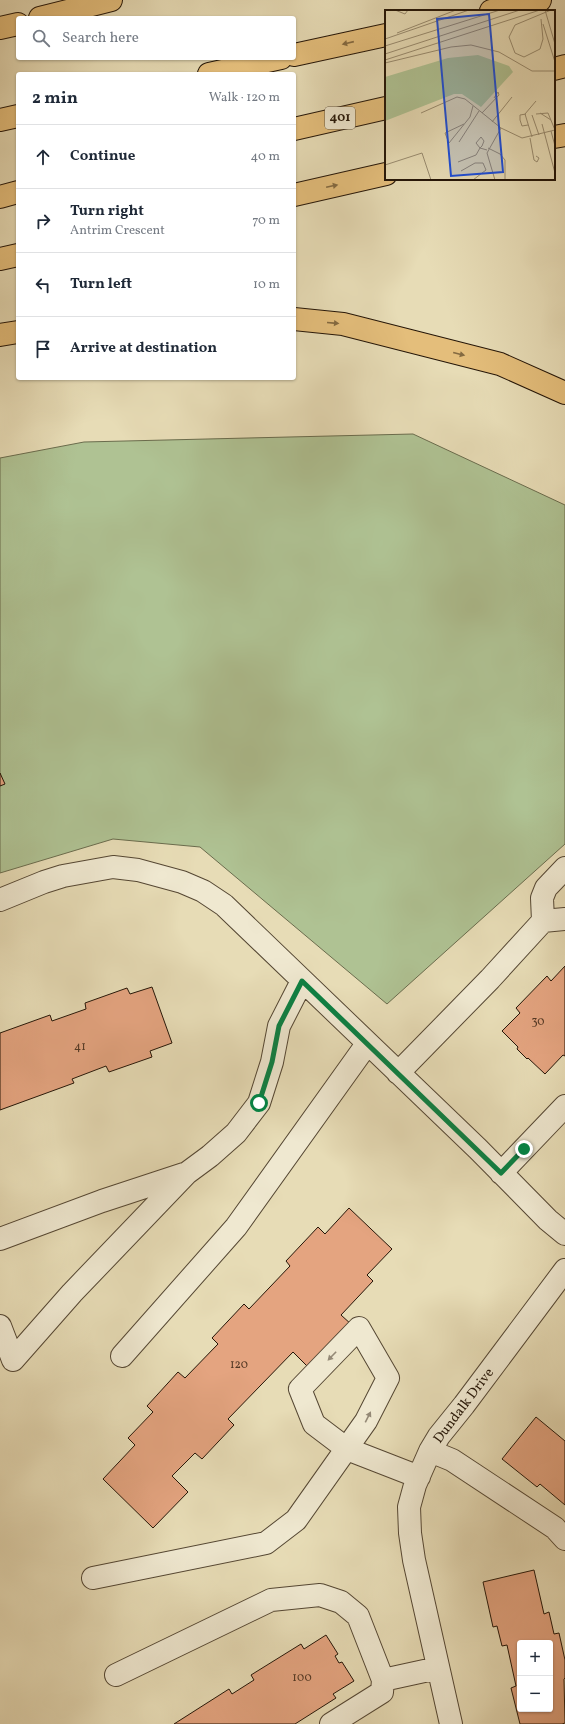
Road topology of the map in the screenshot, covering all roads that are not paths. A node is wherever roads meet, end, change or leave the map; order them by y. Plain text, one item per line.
1 (111, 0) edge
2 (540, 0) edge
3 (495, 10) edge
4 (48, 16) edge
5 (16, 24) edge
6 (0, 28) edge
7 (385, 34) edge
8 (296, 55) edge
9 (273, 60) edge
10 (565, 66) edge
11 (555, 69) edge
12 (218, 72) edge
13 (385, 108) edge
14 (16, 116) edge
15 (0, 120) edge
16 (296, 129) edge
17 (565, 135) edge
18 (555, 137) edge
19 (385, 174) edge
20 (16, 193) edge
21 (296, 194) edge
22 (0, 197) edge
23 (16, 255) edge
24 (0, 259) edge
25 (296, 319) edge
26 (16, 332) edge
27 (0, 334) edge
28 (565, 393) edge
29 (565, 868) edge
30 (0, 900) edge
31 (565, 919) edge
32 (543, 921) junction
33 (302, 981) junction
34 (367, 1044) junction
35 (398, 1073) junction
36 (565, 1106) edge
37 (187, 1173) junction
38 (501, 1173) junction
39 (565, 1234) edge
40 (0, 1239) edge
41 (565, 1270) edge
42 (0, 1326) edge
43 (122, 1356) dead end
44 (347, 1449) junction
45 (430, 1452) junction
46 (419, 1477) junction
47 (565, 1539) edge
48 (93, 1578) dead end
49 (438, 1668) junction
50 (116, 1675) dead end
51 (383, 1680) junction
52 (331, 1724) edge
53 (451, 1724) edge

1 - 4 highway
2 - 3 highway
5 - 6 highway
7 -> 8 highway
9 - 12 highway
10 - 11 highway
13 - 16 highway, 401
14 - 15 highway
17 - 18 highway
21 -> 19 highway
20 - 22 highway
23 - 24 highway
25 -> 28 highway
26 - 27 highway
29 - 32 street
30 - 33 street
31 - 32 street
32 - 35 street
33 - 34 street
33 - 37 street
34 - 35 street
34 - 43 street
35 - 38 street
36 - 38 street
37 - 40 street
37 - 42 street
38 - 39 street
41 - 45 street, Dundalk Drive
44 -> 44 street
44 - 46 street
44 - 48 street
45 - 46 street, Dundalk Drive
45 - 47 street
46 - 49 street, Dundalk Drive
49 - 51 street
49 - 53 street, Dundalk Drive
50 - 51 street
51 - 52 street

